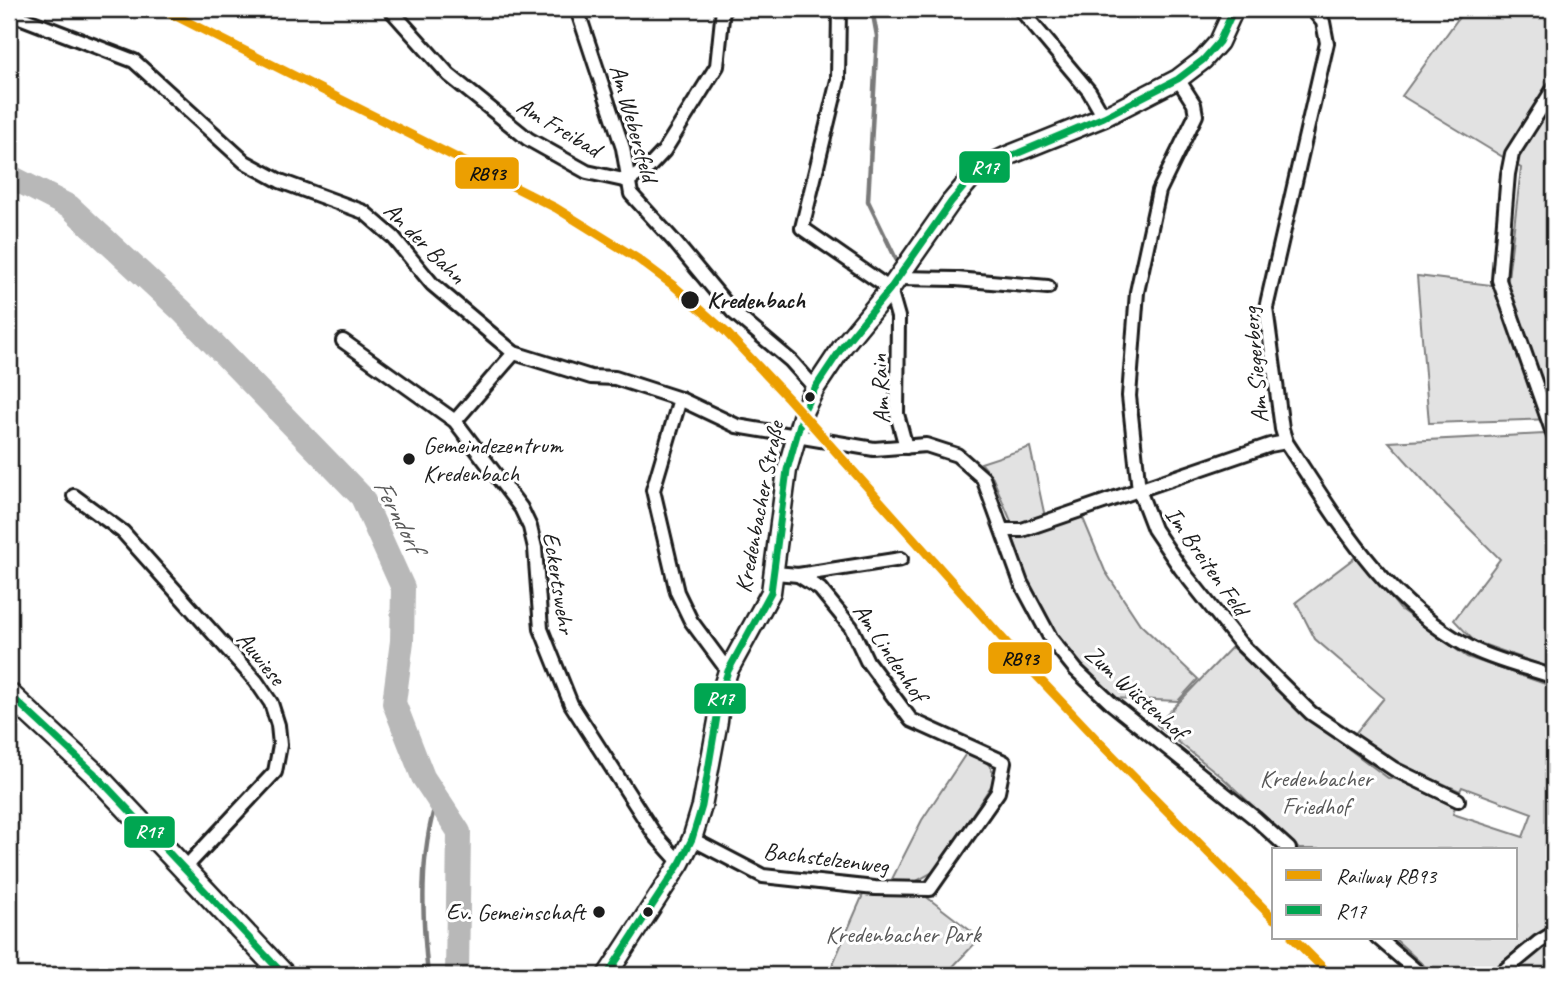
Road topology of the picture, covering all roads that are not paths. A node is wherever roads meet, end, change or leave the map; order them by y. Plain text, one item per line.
1 (390, 9) edge
2 (577, 9) edge
3 (723, 9) edge
4 (839, 9) edge
5 (1020, 9) edge
6 (1234, 9) edge
7 (1312, 9) edge
8 (9, 13) edge
9 (1178, 79) junction
10 (1554, 88) edge
11 (1104, 117) junction
12 (628, 181) junction
13 (894, 283) junction
14 (1048, 288) dead end
15 (343, 341) dead end
16 (514, 353) junction
17 (815, 388) junction
18 (680, 399) junction
19 (455, 421) junction
20 (796, 436) junction
21 (1554, 436) edge
22 (1286, 442) junction
23 (906, 447) junction
24 (1139, 490) junction
25 (74, 496) dead end
26 (1003, 530) junction
27 (901, 559) dead end
28 (775, 573) junction
29 (798, 575) junction
30 (728, 671) junction
31 (1554, 677) edge
32 (9, 694) edge
33 (1458, 800) dead end
34 (692, 839) junction
35 (1288, 848) edge
36 (680, 863) junction
37 (184, 869) junction
38 (921, 889) joint
39 (1554, 933) edge
40 (1379, 939) edge
41 (284, 975) edge
42 (607, 975) edge
43 (1421, 975) edge
44 (1499, 975) edge

1 - 12 street, Am Freibad
2 - 12 street, Am Webersfeld
3 - 12 street
4 - 13 street
5 - 11 street
6 - 9 main road, Kredenbacher Straße
7 - 22 street, Am Siegerberg
8 - 16 street, An der Bahn
9 - 11 main road, Kredenbacher Straße
9 - 24 street, Im Breiten Feld
10 - 21 street
11 - 13 main road, Kredenbacher Straße
12 - 17 street, Am Webersfeld
13 - 14 street
13 - 17 main road, Kredenbacher Straße
13 - 23 street, Am Rain
15 - 19 street, Eckertswehr
16 - 18 street, An der Bahn
16 - 19 street
17 - 20 main road, Kredenbacher Straße
18 - 20 street, An der Bahn
18 - 30 street
19 - 36 street, Eckertswehr
20 - 23 street, Zum Wüstenhof
20 - 28 main road, Kredenbacher Straße
22 - 24 street
22 - 31 street, Am Siegerberg
23 - 26 street, Zum Wüstenhof
24 - 26 street
24 - 33 street, Im Breiten Feld
25 - 37 street, Auwiese
26 - 35 street, Zum Wüstenhof
27 - 29 street, Am Lindenhof
28 - 29 street, Am Lindenhof
28 - 30 main road, Kredenbacher Straße
29 - 38 street, Am Lindenhof
30 - 34 main road, Kredenbacher Straße
32 - 37 main road
34 - 36 main road, Kredenbacher Straße
34 - 38 street, Bachstelzenweg
36 - 42 main road, Kredenbacher Straße
37 - 41 main road
39 - 44 street
40 - 43 street

